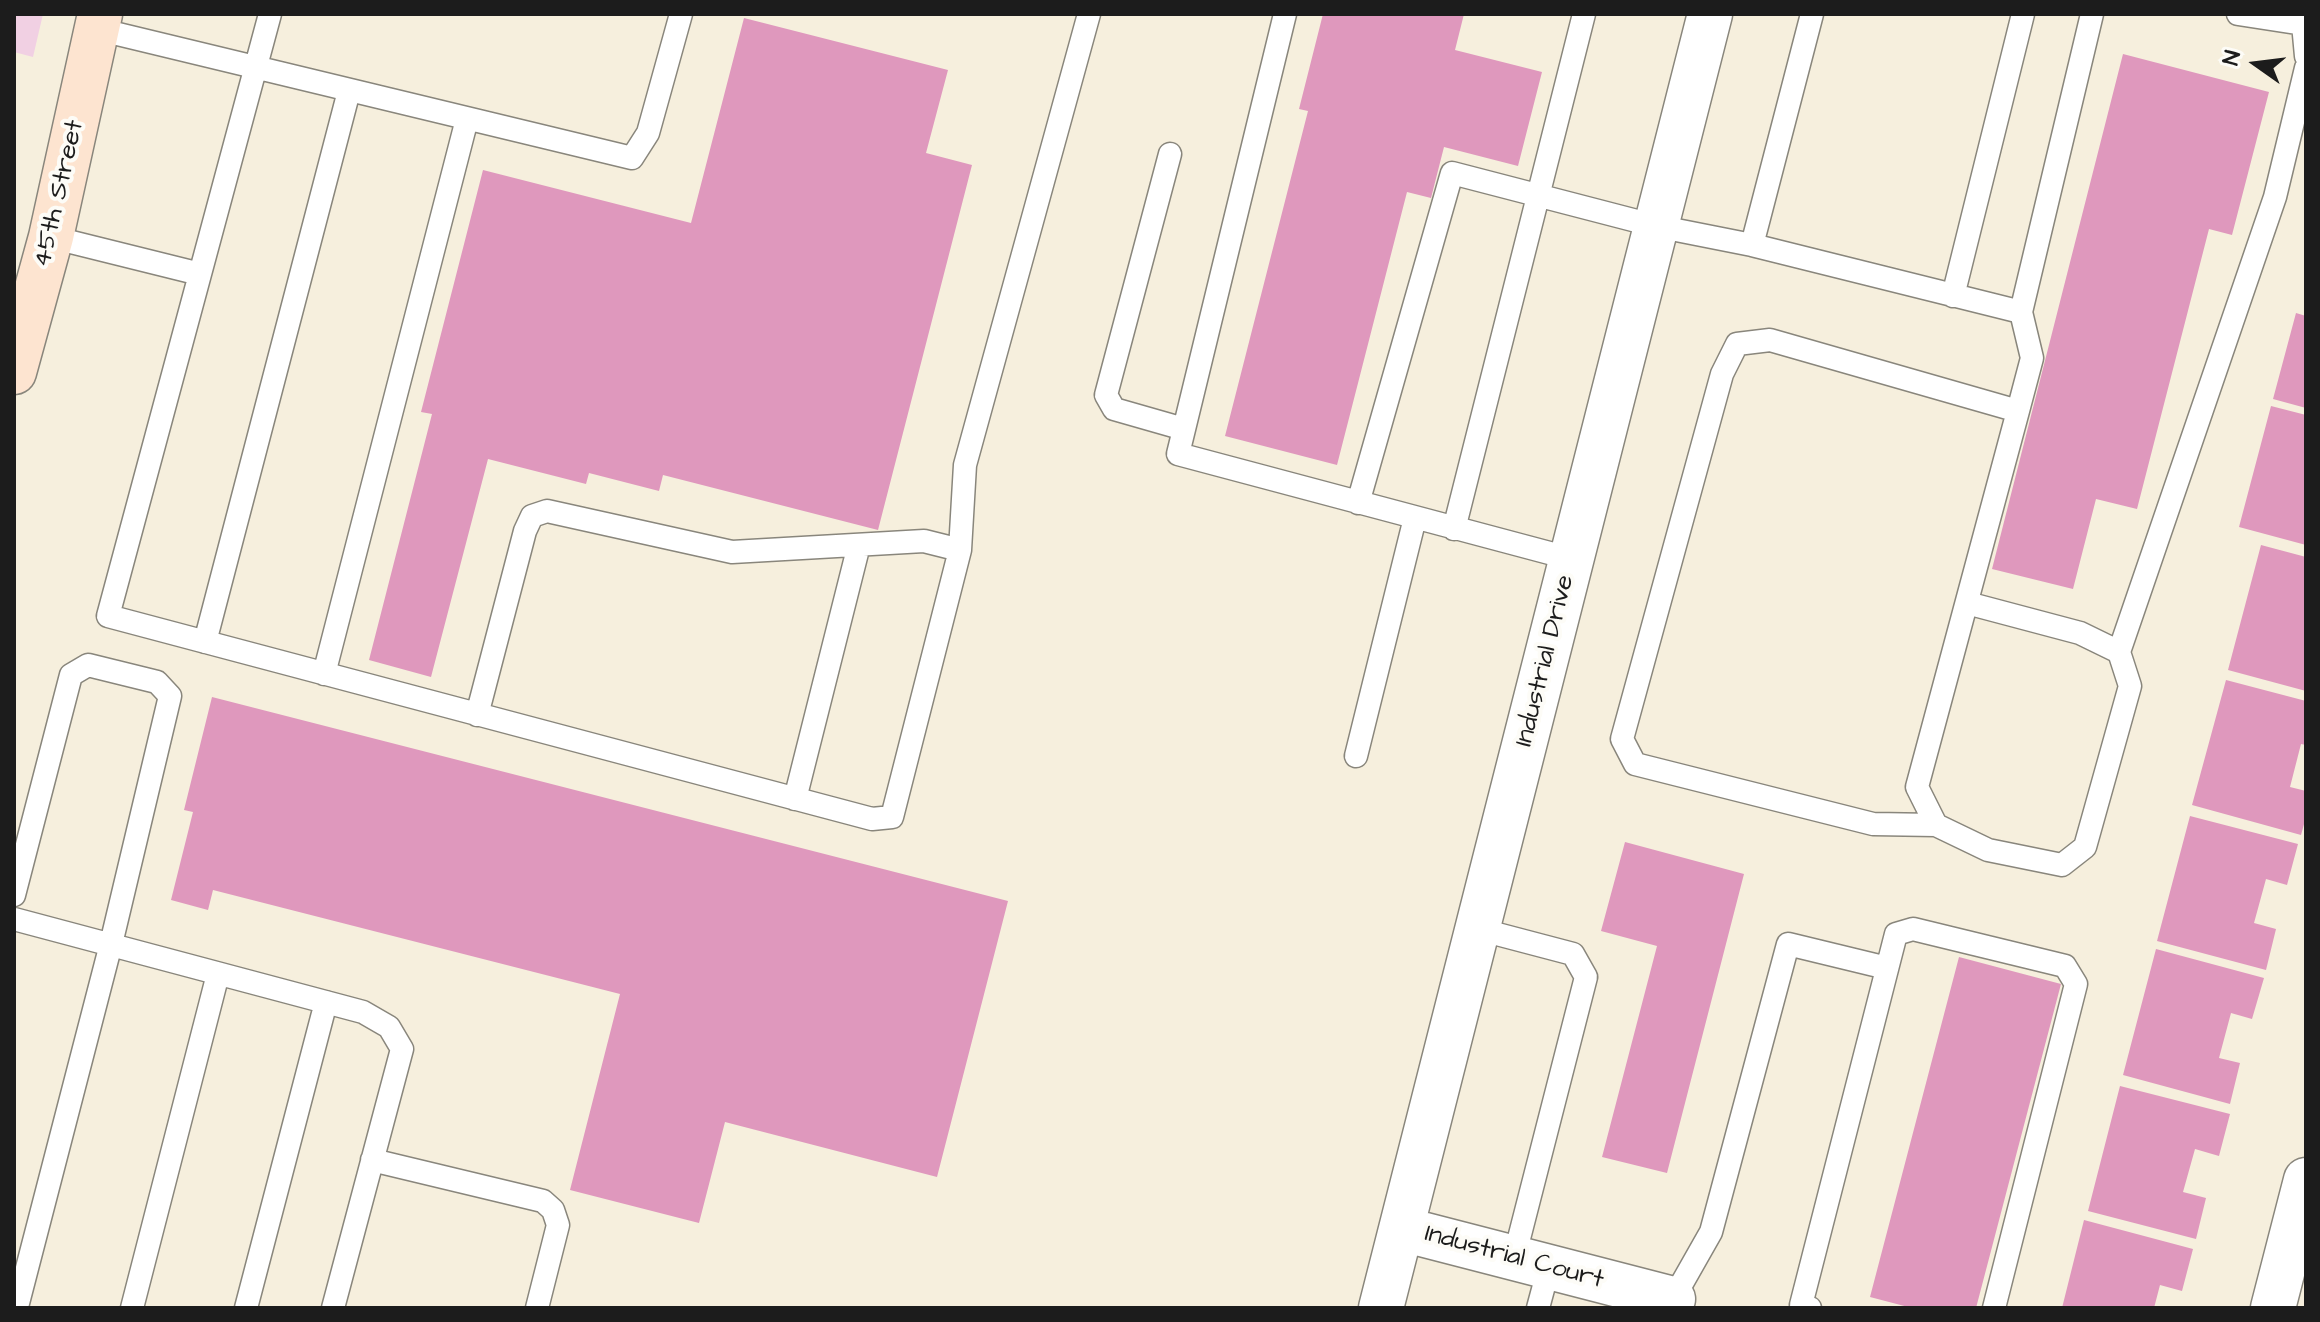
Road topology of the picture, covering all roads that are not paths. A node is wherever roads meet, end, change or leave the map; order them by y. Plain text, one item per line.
1 (270, 14) edge
2 (681, 14) edge
3 (1089, 14) edge
4 (1285, 14) edge
5 (1584, 14) edge
6 (1710, 14) edge
7 (1812, 14) edge
8 (2023, 14) edge
9 (2092, 14) edge
10 (2238, 14) edge
11 (98, 22) edge
12 (2306, 56) edge
13 (2306, 68) edge
14 (255, 69) junction
15 (349, 91) junction
16 (467, 119) junction
17 (1170, 154) dead end
18 (1537, 197) junction
19 (1656, 226) junction
20 (51, 237) junction
21 (1752, 245) junction
22 (200, 274) junction
23 (1953, 296) junction
24 (22, 312) edge
25 (2021, 312) junction
26 (14, 372) edge
27 (2018, 411) junction
28 (1184, 429) junction
29 (1358, 503) junction
30 (1415, 518) junction
31 (1454, 529) junction
32 (859, 545) junction
33 (960, 550) junction
34 (1572, 559) junction
35 (1967, 603) junction
36 (205, 642) junction
37 (2119, 652) junction
38 (324, 674) junction
39 (477, 715) junction
40 (1356, 756) dead end
41 (795, 799) junction
42 (1936, 825) junction
43 (14, 895) edge
44 (14, 919) edge
45 (1478, 929) junction
46 (111, 944) junction
47 (1887, 968) junction
48 (218, 974) junction
49 (326, 1002) junction
50 (372, 1160) junction
51 (2306, 1180) edge
52 (1402, 1229) junction
53 (1534, 1277) edge
54 (1673, 1299) joint
55 (23, 1305) edge
56 (1803, 1307) edge
57 (132, 1308) edge
58 (246, 1308) edge
59 (333, 1308) edge
60 (537, 1308) edge
61 (1381, 1308) edge
62 (1994, 1308) edge
63 (2273, 1308) edge

1 - 14 lane
2 - 16 lane
3 - 33 lane
4 - 28 lane
5 - 18 lane
6 - 19 street, Industrial Drive
7 - 21 lane
8 - 23 lane
9 - 25 lane
10 - 12 lane
11 - 14 lane
11 - 20 main road, 45th Street
13 - 37 lane
14 - 15 lane
14 - 22 lane
15 - 16 lane
15 - 36 lane
16 - 38 lane
17 - 28 lane
18 - 19 lane
18 - 29 lane
18 - 31 lane
19 - 21 lane
19 - 34 street, Industrial Drive
20 - 22 lane
20 - 24 main road, 45th Street
21 - 23 lane
22 - 36 lane
23 - 25 lane
24 - 26 main road, 45th Street
25 - 27 lane
27 - 35 lane
27 - 42 lane
28 - 29 lane
29 - 30 lane
30 - 31 lane
30 - 40 lane
31 - 34 lane
32 - 33 lane
32 - 39 lane
32 - 41 lane
33 - 41 lane
34 - 45 street, Industrial Drive
35 - 37 lane
35 - 42 lane
36 - 38 lane
37 - 42 lane
38 - 39 lane
39 - 41 lane
43 - 46 lane
44 - 46 lane
45 - 52 street, Industrial Drive
45 - 53 lane
46 - 48 lane
46 - 55 lane
47 - 54 lane
47 - 56 lane
47 - 62 lane
48 - 49 lane
48 - 57 lane
49 - 50 lane
49 - 58 lane
50 - 59 lane
50 - 60 lane
51 - 63 street
52 - 53 street, Industrial Court
52 - 61 street, Industrial Drive
53 - 54 street, Industrial Court

